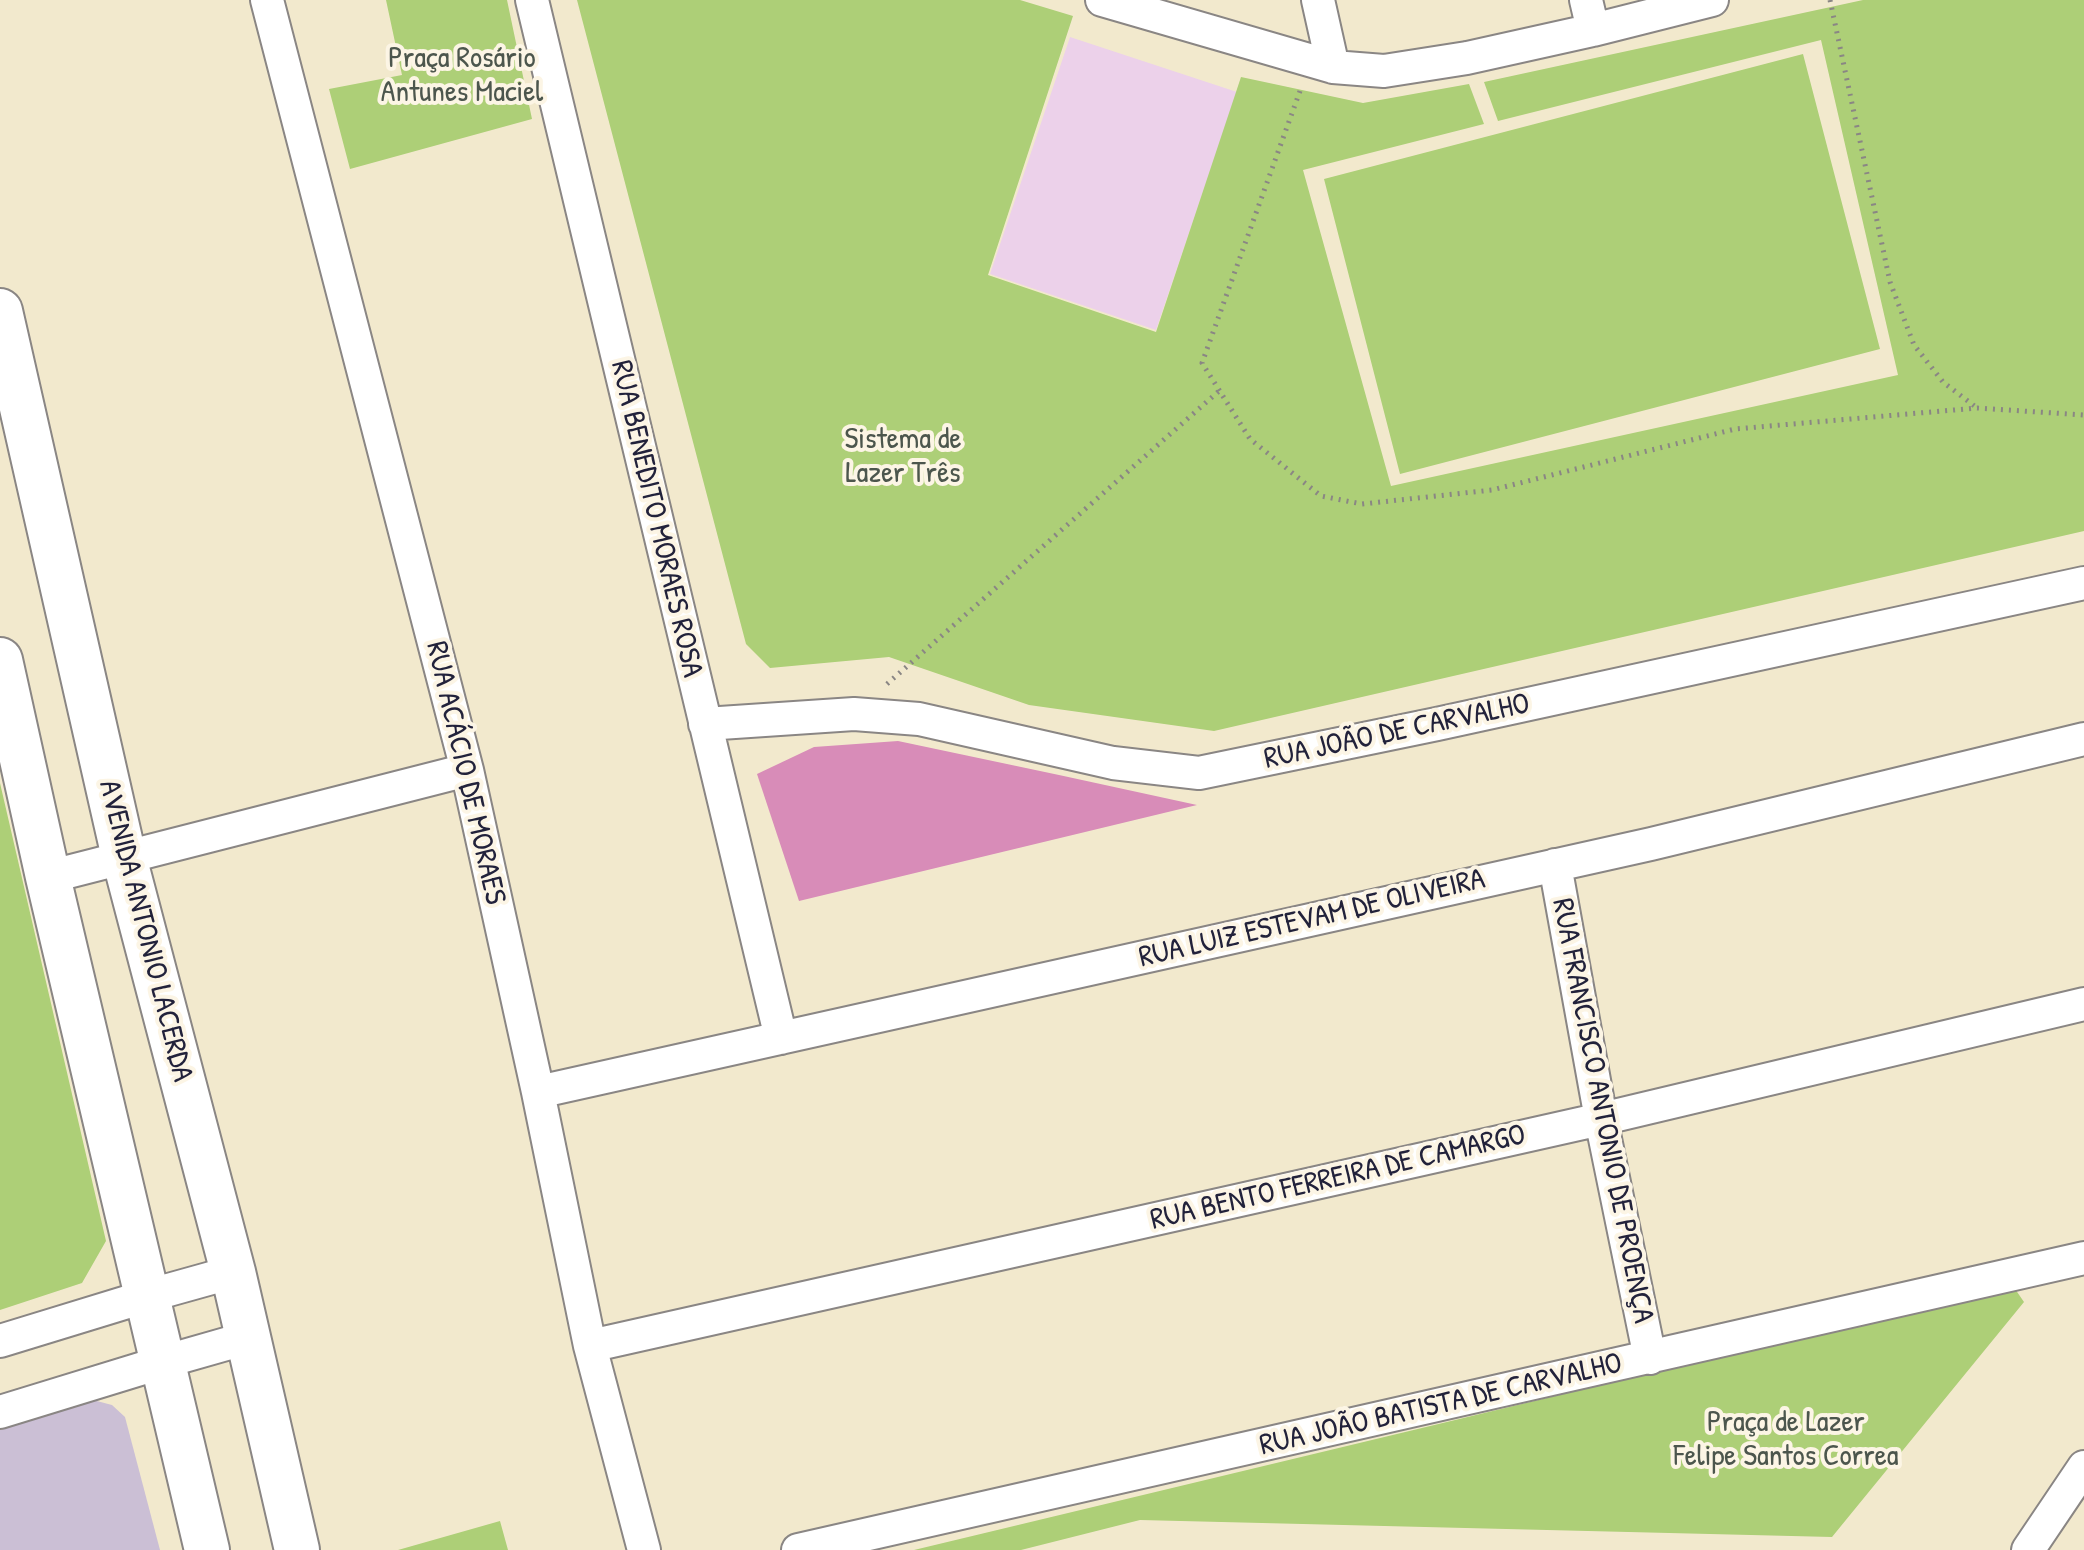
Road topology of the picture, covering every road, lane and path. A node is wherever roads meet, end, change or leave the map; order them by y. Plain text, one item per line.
1 (267, 0) edge
2 (532, 0) edge
3 (1102, 0) edge
4 (1318, 0) edge
5 (1712, 0) edge
6 (1830, 0) edge
7 (1589, 15) edge
8 (1322, 64) junction
9 (0, 311) edge
10 (1219, 391) junction
11 (1977, 408) junction
12 (2084, 415) edge
13 (2084, 583) edge
14 (0, 660) edge
15 (854, 714) junction
16 (705, 724) junction
17 (2084, 739) edge
18 (467, 770) junction
19 (124, 857) junction
20 (1555, 865) junction
21 (48, 877) junction
22 (2084, 1004) edge
23 (781, 1038) junction
24 (538, 1092) junction
25 (1601, 1119) junction
26 (2084, 1258) edge
27 (233, 1272) junction
28 (147, 1296) junction
29 (247, 1338) junction
30 (0, 1341) edge
31 (590, 1346) junction
32 (1650, 1358) junction
33 (163, 1362) junction
34 (0, 1412) edge
35 (2084, 1467) edge
36 (207, 1550) edge
37 (297, 1550) edge
38 (644, 1550) edge
39 (798, 1550) edge
40 (2028, 1550) edge

1 - 18 street, RUA ACÁCIO DE MORAES
2 - 16 street, RUA BENEDITO MORAES ROSA
3 - 8 street
4 - 8 street
5 - 7 street
6 - 11 path
7 - 8 street
8 - 10 path
9 - 19 main road, AVENIDA ANTONIO LACERDA
10 - 11 path
10 - 15 path
11 - 12 path
13 - 15 street, RUA JOÃO DE CARVALHO
14 - 21 main road
15 - 16 street, RUA JOÃO DE CARVALHO
16 - 23 street, RUA BENEDITO MORAES ROSA
17 - 20 street, RUA LUIZ ESTEVAM DE OLIVEIRA
18 - 19 street
18 - 24 street, RUA ACÁCIO DE MORAES
19 - 21 street
19 - 27 main road, AVENIDA ANTONIO LACERDA
20 - 23 street, RUA LUIZ ESTEVAM DE OLIVEIRA
20 - 25 street, RUA FRANCISCO ANTONIO DE PROENÇA
21 - 28 main road
22 - 25 street, RUA BENTO FERREIRA DE CAMARGO
23 - 24 street, RUA LUIZ ESTEVAM DE OLIVEIRA
24 - 31 street, RUA ACÁCIO DE MORAES
25 - 31 street, RUA BENTO FERREIRA DE CAMARGO
25 - 32 street, RUA FRANCISCO ANTONIO DE PROENÇA
26 - 32 street, RUA JOÃO BATISTA DE CARVALHO
27 - 28 street
27 - 29 main road, AVENIDA ANTONIO LACERDA
28 - 30 street
28 - 33 main road
29 - 33 street
29 - 37 main road, AVENIDA ANTONIO LACERDA
31 - 38 street, RUA ACÁCIO DE MORAES
32 - 39 street, RUA JOÃO BATISTA DE CARVALHO
33 - 34 street
33 - 36 main road
35 - 40 street

